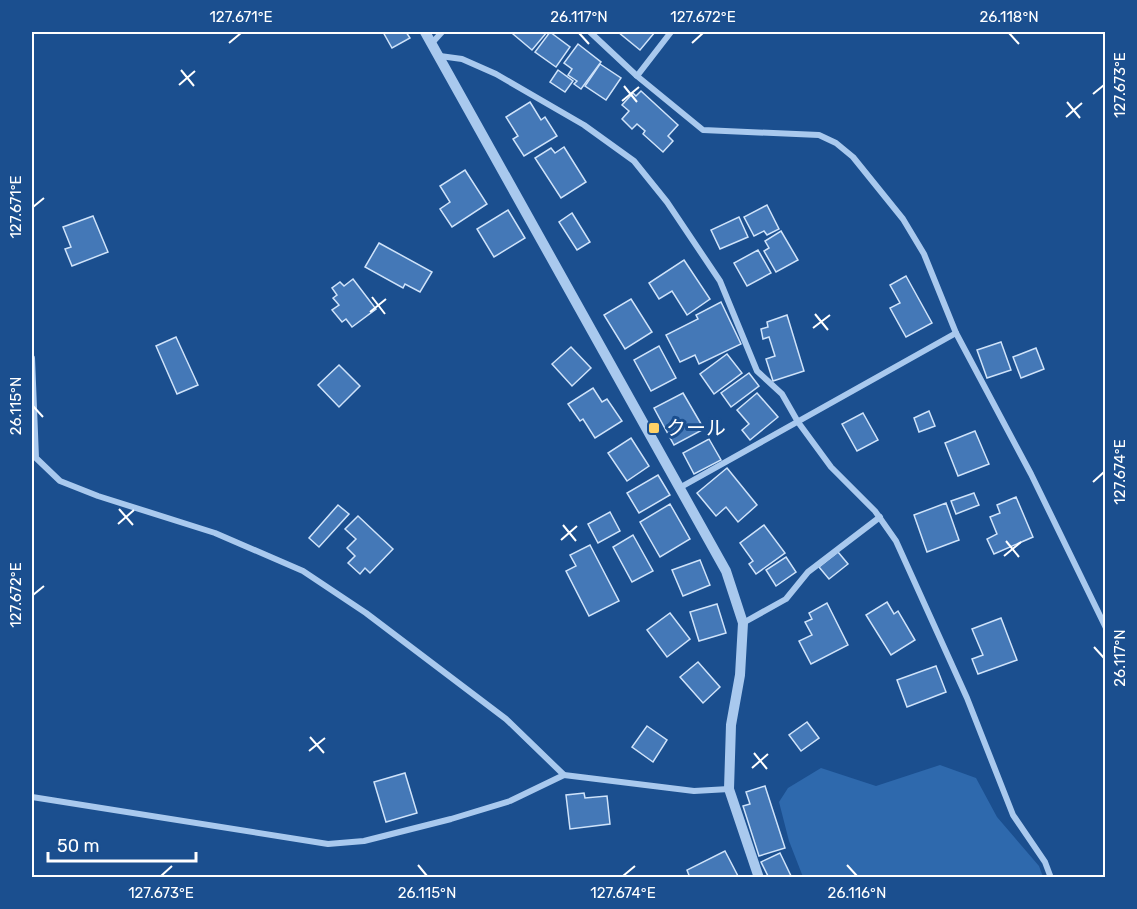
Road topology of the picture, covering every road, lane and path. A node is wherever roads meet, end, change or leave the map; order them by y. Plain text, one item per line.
1 (425, 32) edge
2 (442, 32) edge
3 (590, 32) edge
4 (671, 32) edge
5 (432, 43) junction
6 (440, 56) junction
7 (637, 76) junction
8 (956, 333) junction
9 (32, 358) edge
10 (798, 422) junction
11 (681, 487) junction
12 (880, 517) junction
13 (743, 623) junction
14 (1106, 628) edge
15 (564, 775) junction
16 (729, 789) junction
17 (32, 797) edge
18 (759, 878) edge
19 (1051, 878) edge

1 - 5 street
2 - 5 street
3 - 7 street
4 - 7 street
5 - 6 street
6 - 10 street
6 - 11 street
7 - 8 street
8 - 10 street
8 - 14 street
9 - 15 street
10 - 11 street
10 - 12 street
11 - 13 street
12 - 13 street
12 - 19 street
13 - 16 street
15 - 16 street
15 - 17 street
16 - 18 street

